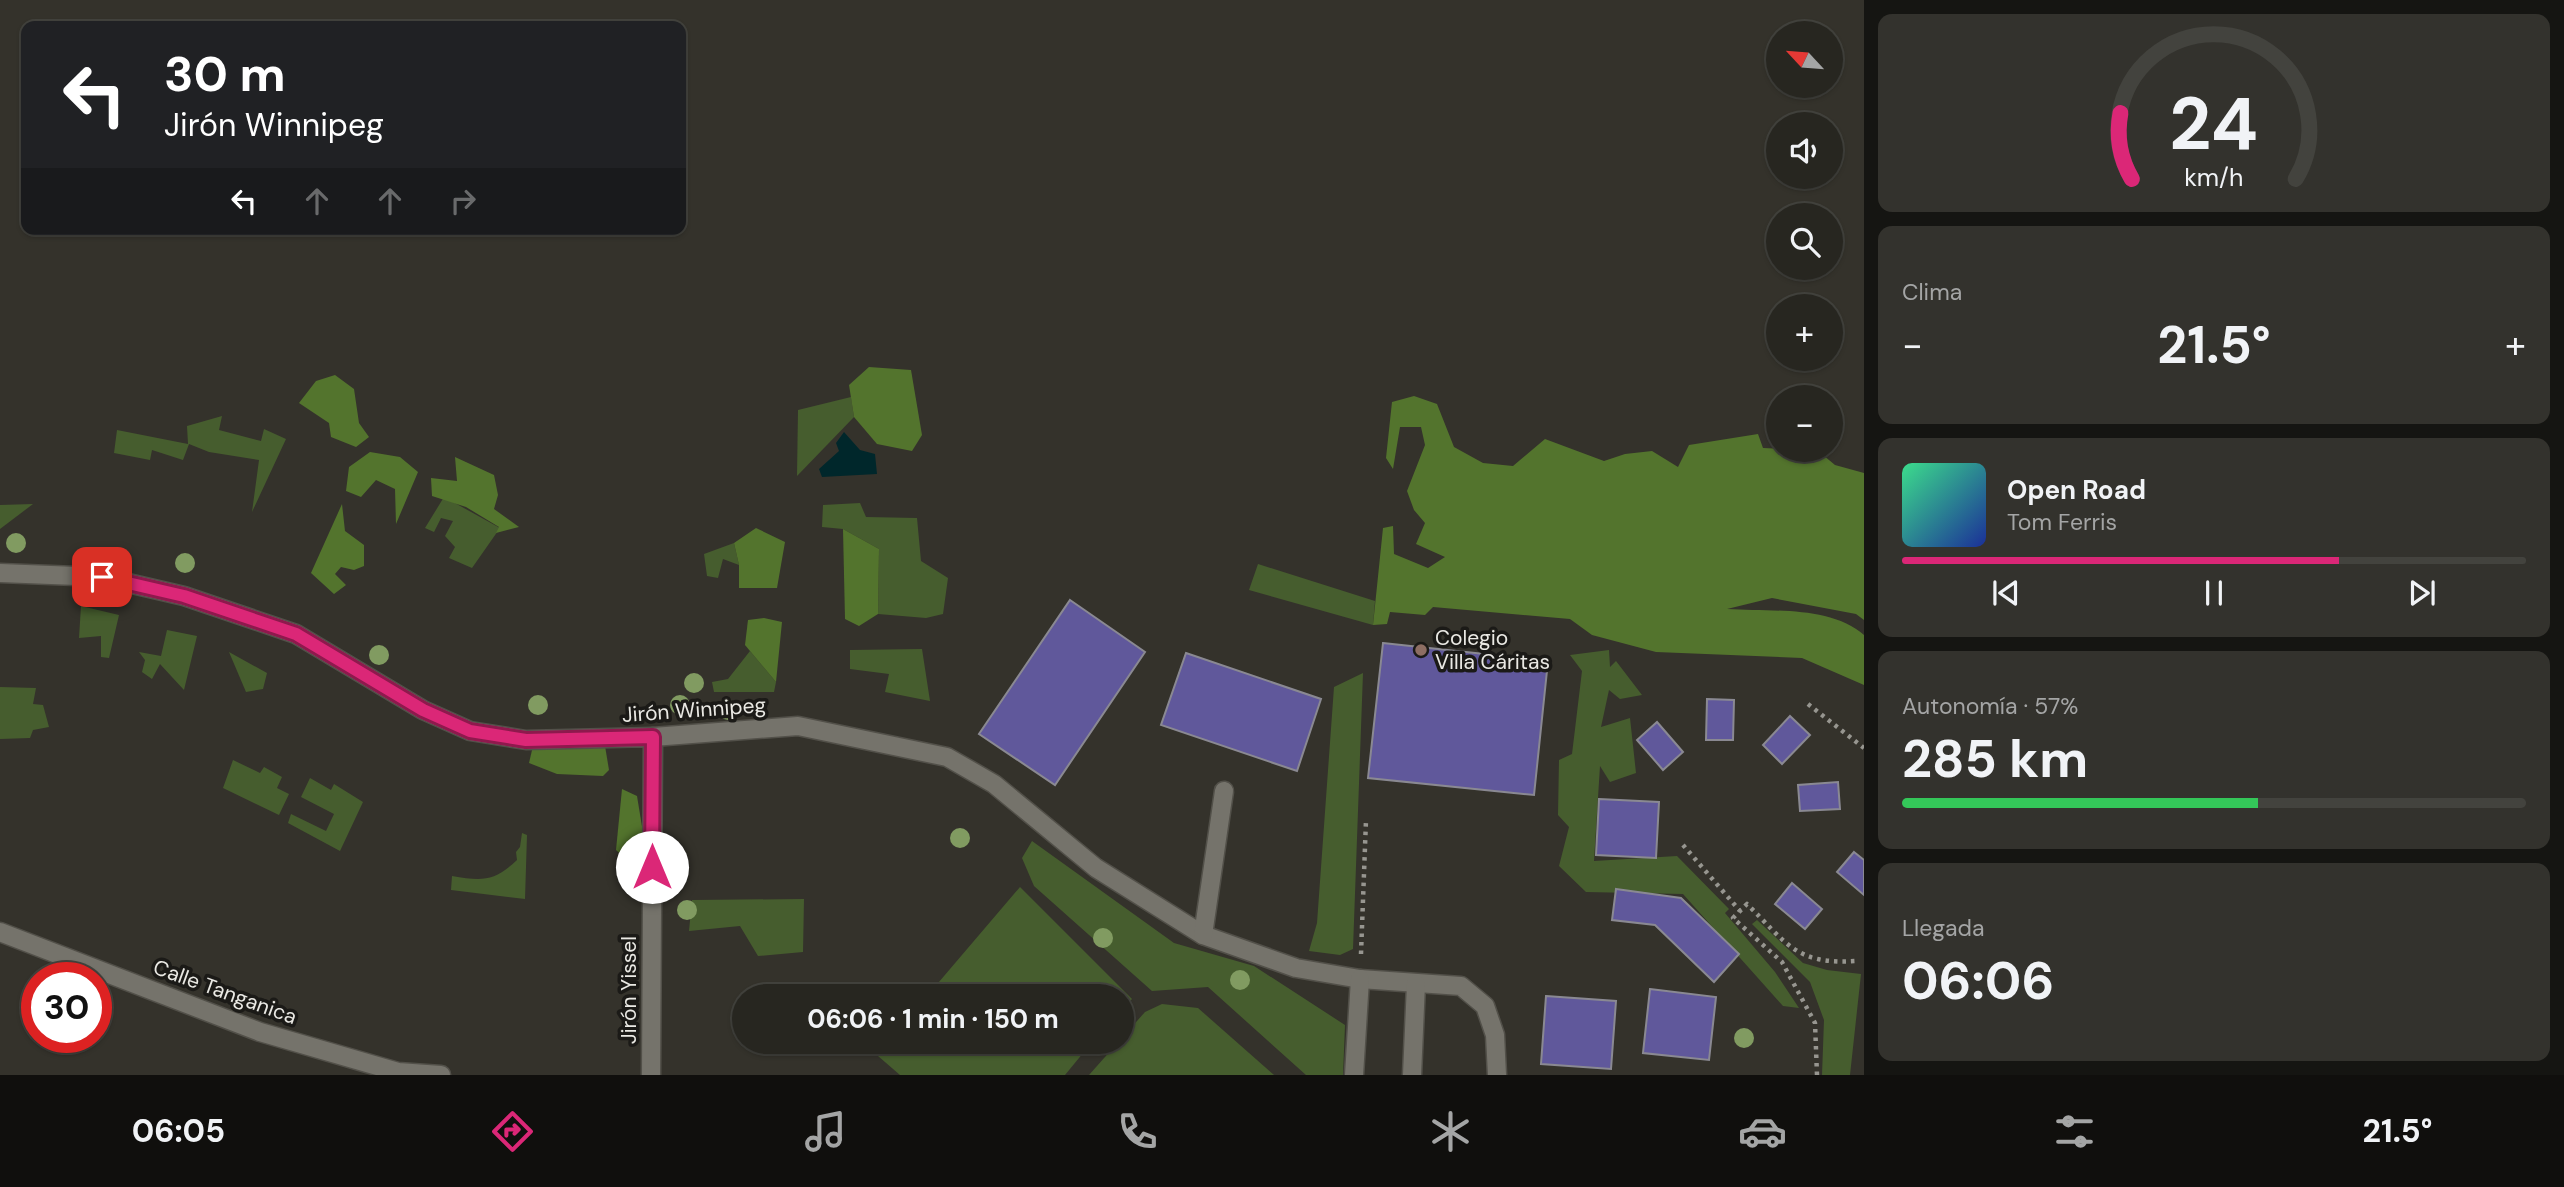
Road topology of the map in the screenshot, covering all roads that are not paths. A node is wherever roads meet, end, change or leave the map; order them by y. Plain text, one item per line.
1 (0, 573) edge
2 (653, 737) junction
3 (1224, 791) dead end
4 (0, 932) edge
5 (1203, 936) junction
6 (1360, 979) junction
7 (1416, 984) junction
8 (441, 1075) edge
9 (651, 1075) edge
10 (1354, 1075) edge
11 (1412, 1075) edge
12 (1497, 1075) edge

1 - 2 street, Jirón Winnipeg
2 - 5 street, Jirón Winnipeg
2 - 9 street, Jirón Yissel
3 - 5 street
4 - 8 street, Calle Tanganica
5 - 6 street, Jirón Winnipeg
6 - 7 street, Jirón Winnipeg
6 - 10 street
7 - 11 street
7 - 12 street, Jirón Winnipeg

